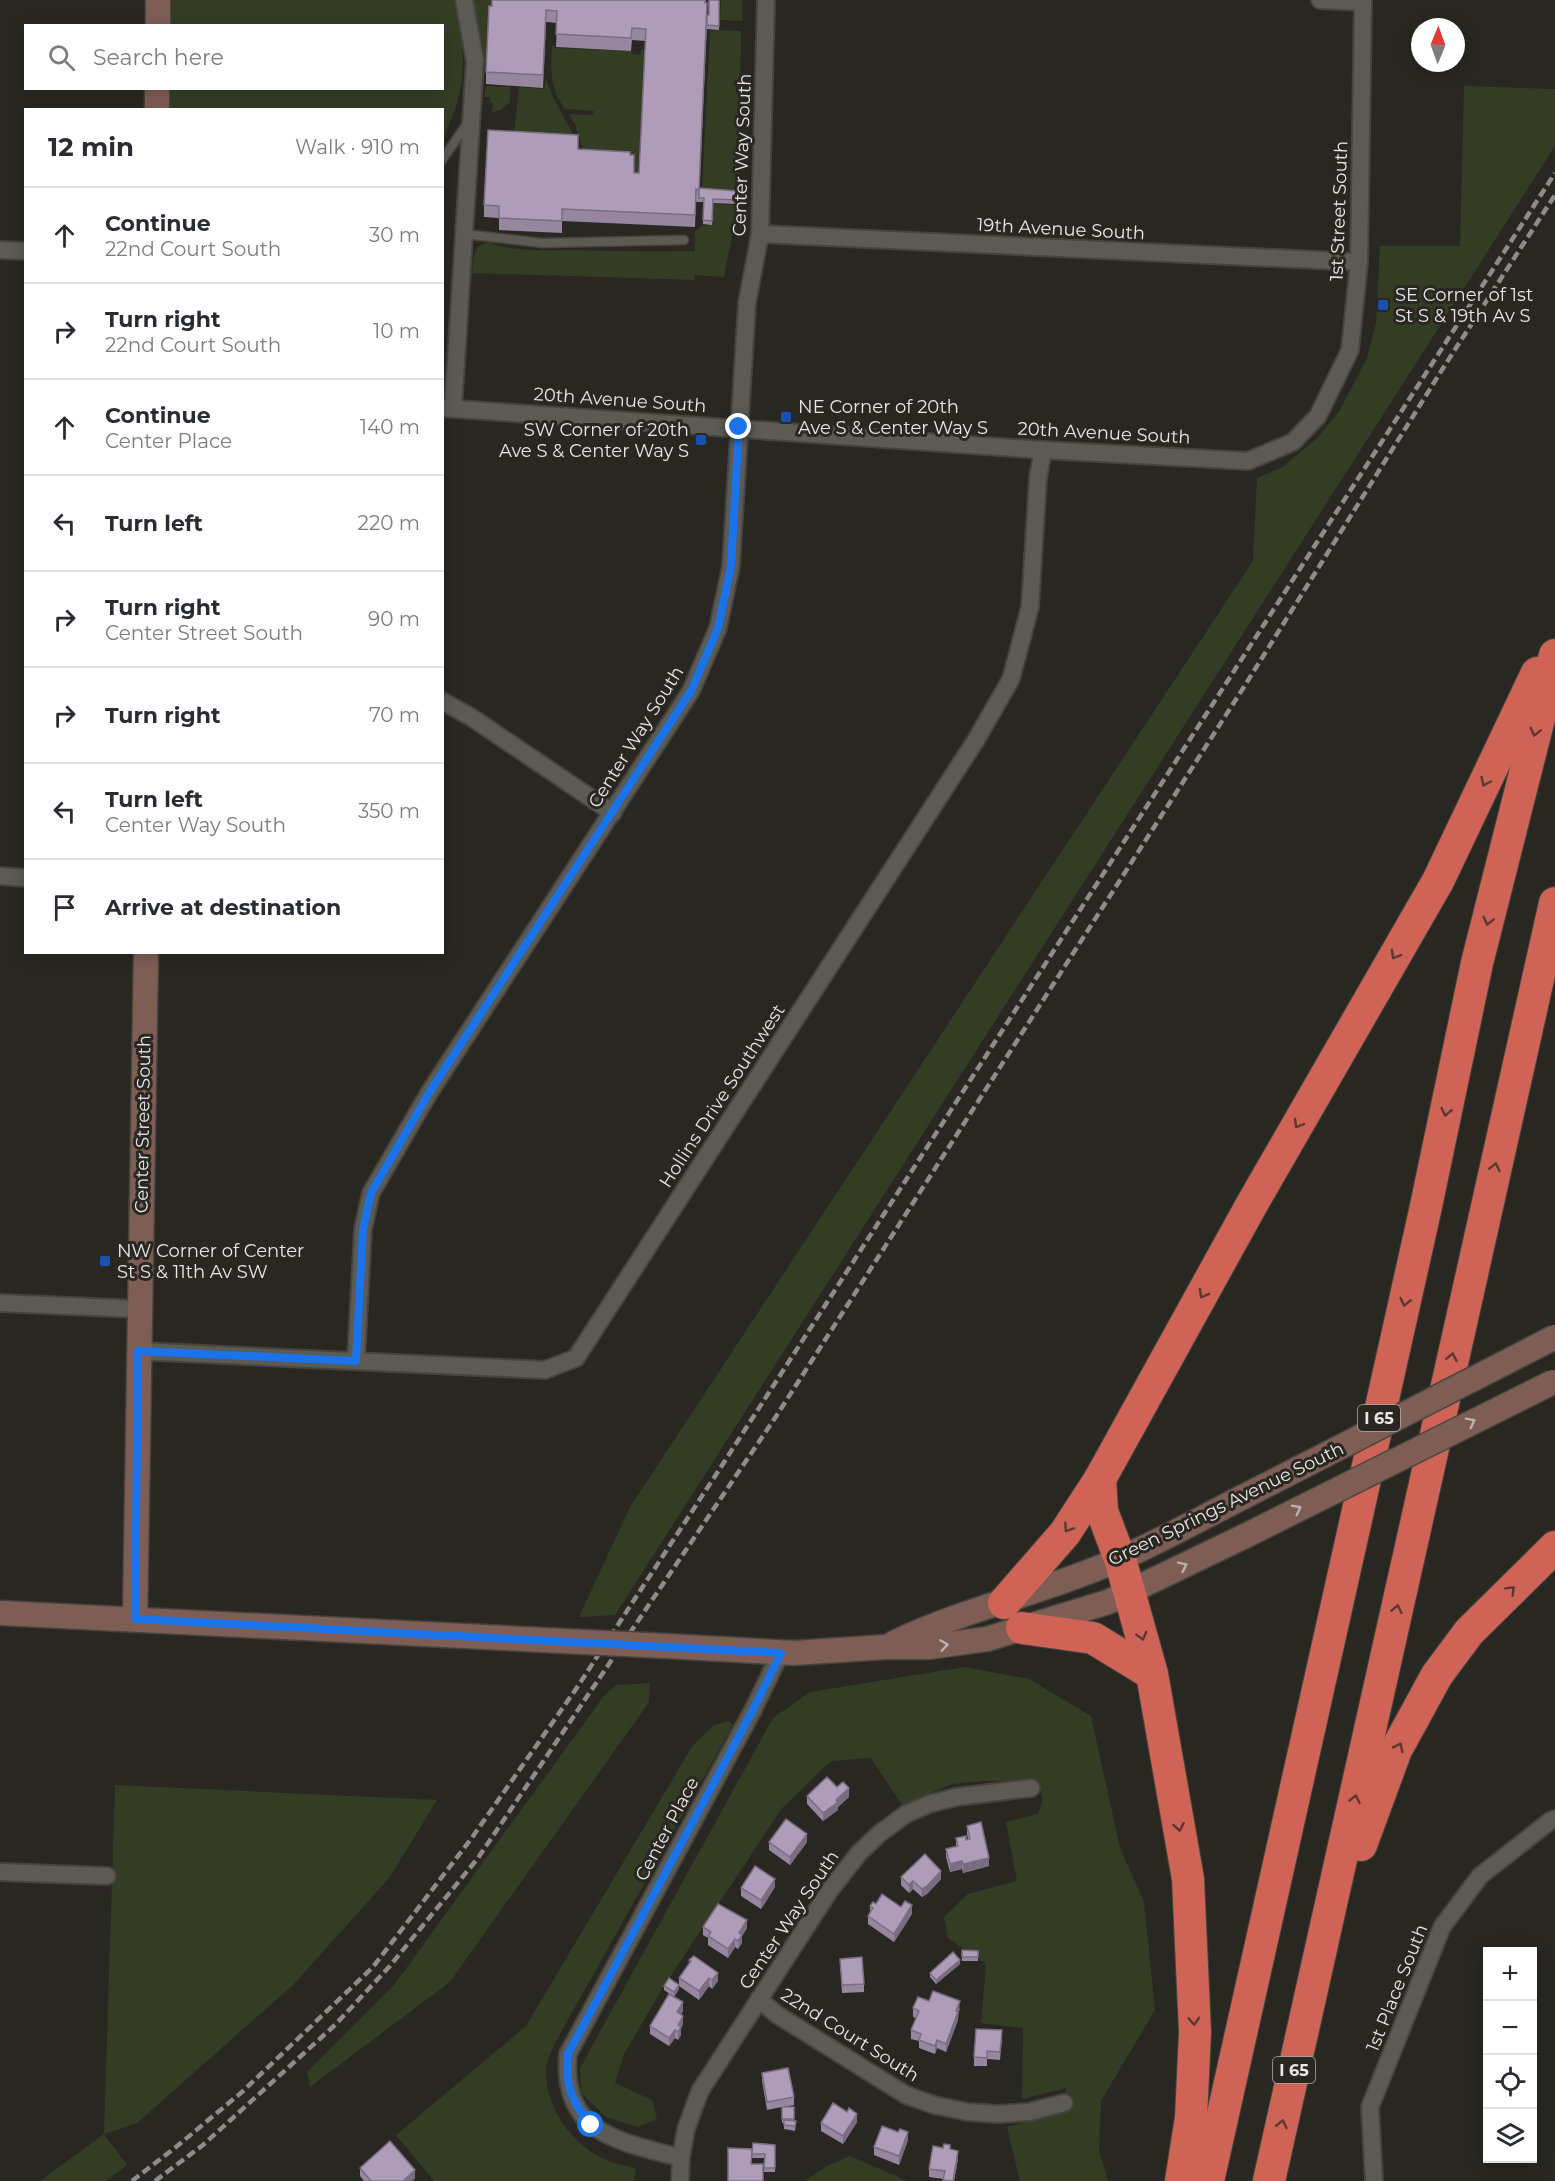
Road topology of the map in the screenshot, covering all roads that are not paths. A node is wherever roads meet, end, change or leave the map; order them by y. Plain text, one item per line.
1 (158, 0) edge
2 (464, 0) edge
3 (766, 0) edge
4 (1320, 0) edge
5 (1363, 1) edge
6 (158, 24) edge
7 (157, 90) edge
8 (157, 108) edge
9 (471, 118) junction
10 (444, 157) edge
11 (464, 234) junction
12 (760, 234) junction
13 (684, 240) dead end
14 (0, 250) edge
15 (24, 251) edge
16 (1359, 262) junction
17 (448, 408) edge
18 (1318, 416) joint
19 (739, 427) junction
20 (1043, 450) junction
21 (1555, 634) edge
22 (1555, 655) edge
23 (444, 702) edge
24 (613, 813) junction
25 (0, 876) edge
26 (24, 878) edge
27 (1555, 903) edge
28 (146, 954) edge
29 (0, 1303) edge
30 (139, 1309) junction
31 (1555, 1337) edge
32 (138, 1351) junction
33 (356, 1361) junction
34 (1554, 1381) edge
35 (1100, 1479) junction
36 (1555, 1547) edge
37 (1120, 1559) junction
38 (1130, 1592) junction
39 (1004, 1603) junction
40 (0, 1613) edge
41 (135, 1619) junction
42 (1022, 1628) junction
43 (886, 1647) junction
44 (781, 1653) junction
45 (1152, 1674) junction
46 (1031, 1788) dead end
47 (1555, 1819) edge
48 (0, 1872) edge
49 (107, 1876) dead end
50 (1319, 1959) junction
51 (759, 1999) junction
52 (1064, 2103) dead end
53 (681, 2158) junction
54 (680, 2181) edge
55 (1181, 2181) edge
56 (1208, 2181) edge
57 (1269, 2181) edge
58 (1374, 2181) edge

1 - 6 main road
2 - 9 street
3 - 12 street, Center Way South
4 - 5 street
5 - 16 street, 1st Street South
7 - 8 main road
9 - 10 lane
9 - 11 street
11 - 13 lane
11 - 17 street
12 - 16 street, 19th Avenue South
12 - 19 street, Center Way South
14 - 15 street
16 - 18 street, 1st Street South
17 - 19 street, 20th Avenue South
18 - 20 street, 20th Avenue South
19 - 20 street, 20th Avenue South
19 - 24 street, Center Way South
20 - 33 street, Hollins Drive Southwest
21 -> 35 highway
22 -> 56 highway, I 65
23 - 24 street
24 - 33 street, Center Way South
25 - 26 street
50 -> 27 highway, I 65
28 - 30 main road, Center Street South
29 - 30 street
30 - 32 main road, Center Street South
31 - 37 main road, Green Springs Avenue South, bridge
32 - 33 street, Hollins Drive Southwest
32 - 41 main road, Center Street South
38 -> 34 main road, Green Springs Avenue South, bridge
35 - 37 highway
35 -> 39 highway
50 -> 36 highway
37 - 38 highway
37 - 39 main road, Green Springs Avenue South
38 - 42 main road, Green Springs Avenue South
38 -> 45 highway
39 - 43 main road, Green Springs Avenue South
40 - 41 main road, Green Springs Avenue South
41 - 44 main road, Green Springs Avenue South, bridge
43 -> 42 main road, Green Springs Avenue South
42 - 45 highway
43 - 44 main road, Green Springs Avenue South
44 - 53 street, Center Place
45 -> 55 highway
46 - 51 street, Center Way South
47 - 58 street, 1st Place South
48 - 49 street
57 -> 50 highway, I 65
51 - 52 street, 22nd Court South
51 - 53 street, Center Way South
53 - 54 street, Center Way South

